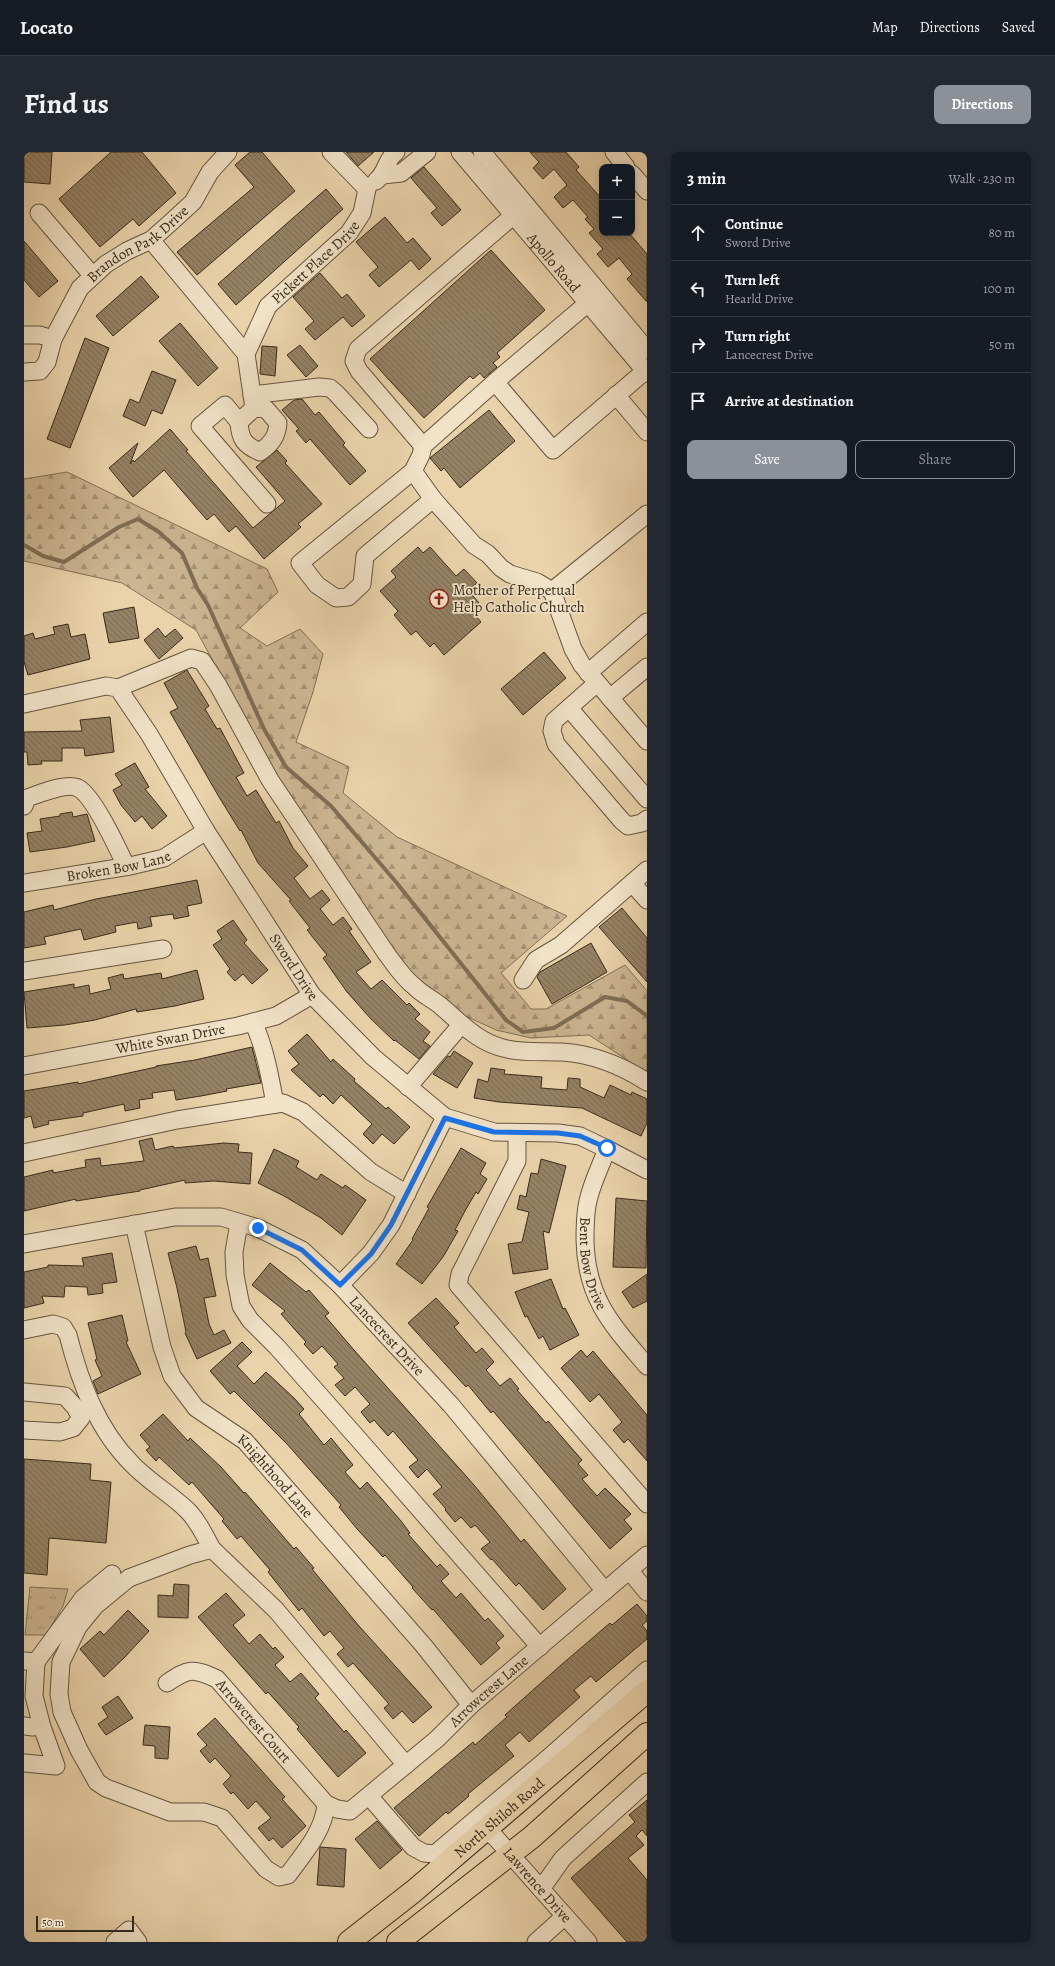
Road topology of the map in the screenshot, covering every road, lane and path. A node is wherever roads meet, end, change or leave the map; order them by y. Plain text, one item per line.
1 (228, 152) edge
2 (331, 152) edge
3 (396, 152) edge
4 (427, 152) edge
5 (460, 152) edge
6 (482, 152) edge
7 (614, 152) edge
8 (624, 164) edge
9 (383, 175) junction
10 (635, 177) edge
11 (367, 189) junction
12 (647, 191) edge
13 (39, 213) dead end
14 (514, 216) junction
15 (151, 240) junction
16 (92, 275) junction
17 (588, 303) junction
18 (24, 335) edge
19 (53, 339) junction
20 (647, 350) edge
21 (246, 354) junction
22 (24, 372) edge
23 (646, 372) edge
24 (495, 382) junction
25 (616, 395) junction
26 (253, 401) junction
27 (239, 422) junction
28 (369, 429) dead end
29 (647, 432) edge
30 (423, 446) junction
31 (413, 471) junction
32 (433, 499) junction
33 (267, 504) dead end
34 (647, 514) edge
35 (552, 591) junction
36 (647, 622) edge
37 (647, 667) edge
38 (593, 678) junction
39 (118, 688) junction
40 (610, 698) junction
41 (24, 704) edge
42 (569, 708) junction
43 (644, 731) edge
44 (647, 800) edge
45 (24, 806) edge
46 (647, 819) edge
47 (206, 831) junction
48 (126, 866) junction
49 (647, 870) edge
50 (24, 880) edge
51 (632, 883) junction
52 (647, 900) edge
53 (163, 949) dead end
54 (24, 972) edge
55 (523, 980) dead end
56 (312, 995) junction
57 (253, 1022) junction
58 (461, 1025) junction
59 (24, 1066) edge
60 (647, 1082) edge
61 (408, 1087) junction
62 (275, 1104) junction
63 (445, 1118) junction
64 (517, 1133) junction
65 (607, 1148) junction
66 (24, 1153) edge
67 (647, 1170) edge
68 (407, 1194) junction
69 (239, 1222) junction
70 (134, 1224) junction
71 (24, 1244) edge
72 (340, 1285) junction
73 (24, 1330) edge
74 (647, 1366) edge
75 (24, 1392) edge
76 (24, 1430) edge
77 (647, 1504) edge
78 (212, 1549) junction
79 (647, 1554) edge
80 (629, 1570) junction
81 (112, 1574) dead end
82 (606, 1591) junction
83 (647, 1592) edge
84 (540, 1647) junction
85 (30, 1661) edge
86 (647, 1670) edge
87 (167, 1683) dead end
88 (647, 1691) edge
89 (29, 1695) edge
90 (472, 1705) junction
91 (647, 1734) edge
92 (24, 1763) edge
93 (406, 1765) junction
94 (647, 1782) edge
95 (369, 1796) junction
96 (326, 1804) junction
97 (487, 1828) junction
98 (510, 1854) junction
99 (541, 1889) junction
100 (565, 1916) junction
101 (115, 1942) edge
102 (138, 1942) edge
103 (349, 1942) edge
104 (398, 1942) edge
105 (536, 1942) edge
106 (588, 1942) edge

1 - 15 street, Brandon Park Drive
2 - 11 street
3 - 9 street
4 - 9 street
5 - 14 street, Apollo Road
6 - 20 street
7 - 8 street
9 - 11 street
10 - 12 street
11 - 21 street, Pickett Place Drive
13 - 16 street
14 - 17 street, Apollo Road
14 - 30 street
15 - 16 street, Brandon Park Drive
15 - 21 street
16 - 19 street, Brandon Park Drive
17 - 23 street, Apollo Road
17 - 24 street
18 - 19 street
19 - 22 street, Brandon Park Drive
21 - 26 street
23 - 25 street
24 - 25 street
24 - 30 street
25 - 29 street
26 - 27 street
26 - 27 street
26 - 28 street
27 - 33 street
30 - 31 street
31 - 32 street
31 - 32 street
32 - 35 street
34 - 35 street
35 - 38 street
36 - 38 street
37 - 40 street
38 - 40 street
38 - 42 street
39 - 41 street
39 - 47 street, Sword Drive
39 - 58 street
40 - 43 street
42 - 44 street
42 - 46 street
45 - 48 street
47 - 48 street, Broken Bow Lane
47 - 56 street, Sword Drive
48 - 50 street, Broken Bow Lane
49 - 51 street
51 - 52 street
51 - 55 street
53 - 54 street
56 - 57 street, White Swan Drive
56 - 61 street, Sword Drive
57 - 59 street, White Swan Drive
57 - 62 street
58 - 60 street
58 - 61 street
61 - 63 street, Sword Drive
62 - 66 street
62 - 68 street
63 - 64 street, Sword Drive
63 - 68 street
64 - 65 street, Sword Drive
64 - 77 street
65 - 67 street, Sword Drive
65 - 74 street, Bent Bow Drive
68 - 72 street
69 - 70 street, Lancecrest Drive
69 - 72 street, Lancecrest Drive
69 - 84 street
70 - 71 street, Lancecrest Drive
70 - 90 street, Knighthood Lane
72 - 82 street, Lancecrest Drive
73 - 78 street
75 - 76 street
78 - 93 street
78 - 96 street
79 - 80 street, Arrowcrest Lane
80 - 82 street, Arrowcrest Lane
80 - 83 street
81 - 85 street
82 - 84 street, Arrowcrest Lane
84 - 90 street, Arrowcrest Lane
85 - 89 street
86 - 95 street
87 - 96 street, Arrowcrest Court
88 - 97 main road, North Shiloh Road
89 - 92 street
90 - 93 street, Arrowcrest Lane
91 - 98 main road
93 - 95 street, Arrowcrest Lane
94 - 99 street
95 - 96 street, Arrowcrest Lane
97 - 98 street, Lawrence Drive
97 - 103 main road, North Shiloh Road
98 - 99 street, Lawrence Drive
98 - 104 main road
99 - 100 street, Lawrence Drive
100 - 105 street
100 - 106 street, Lawrence Drive
101 - 102 street

